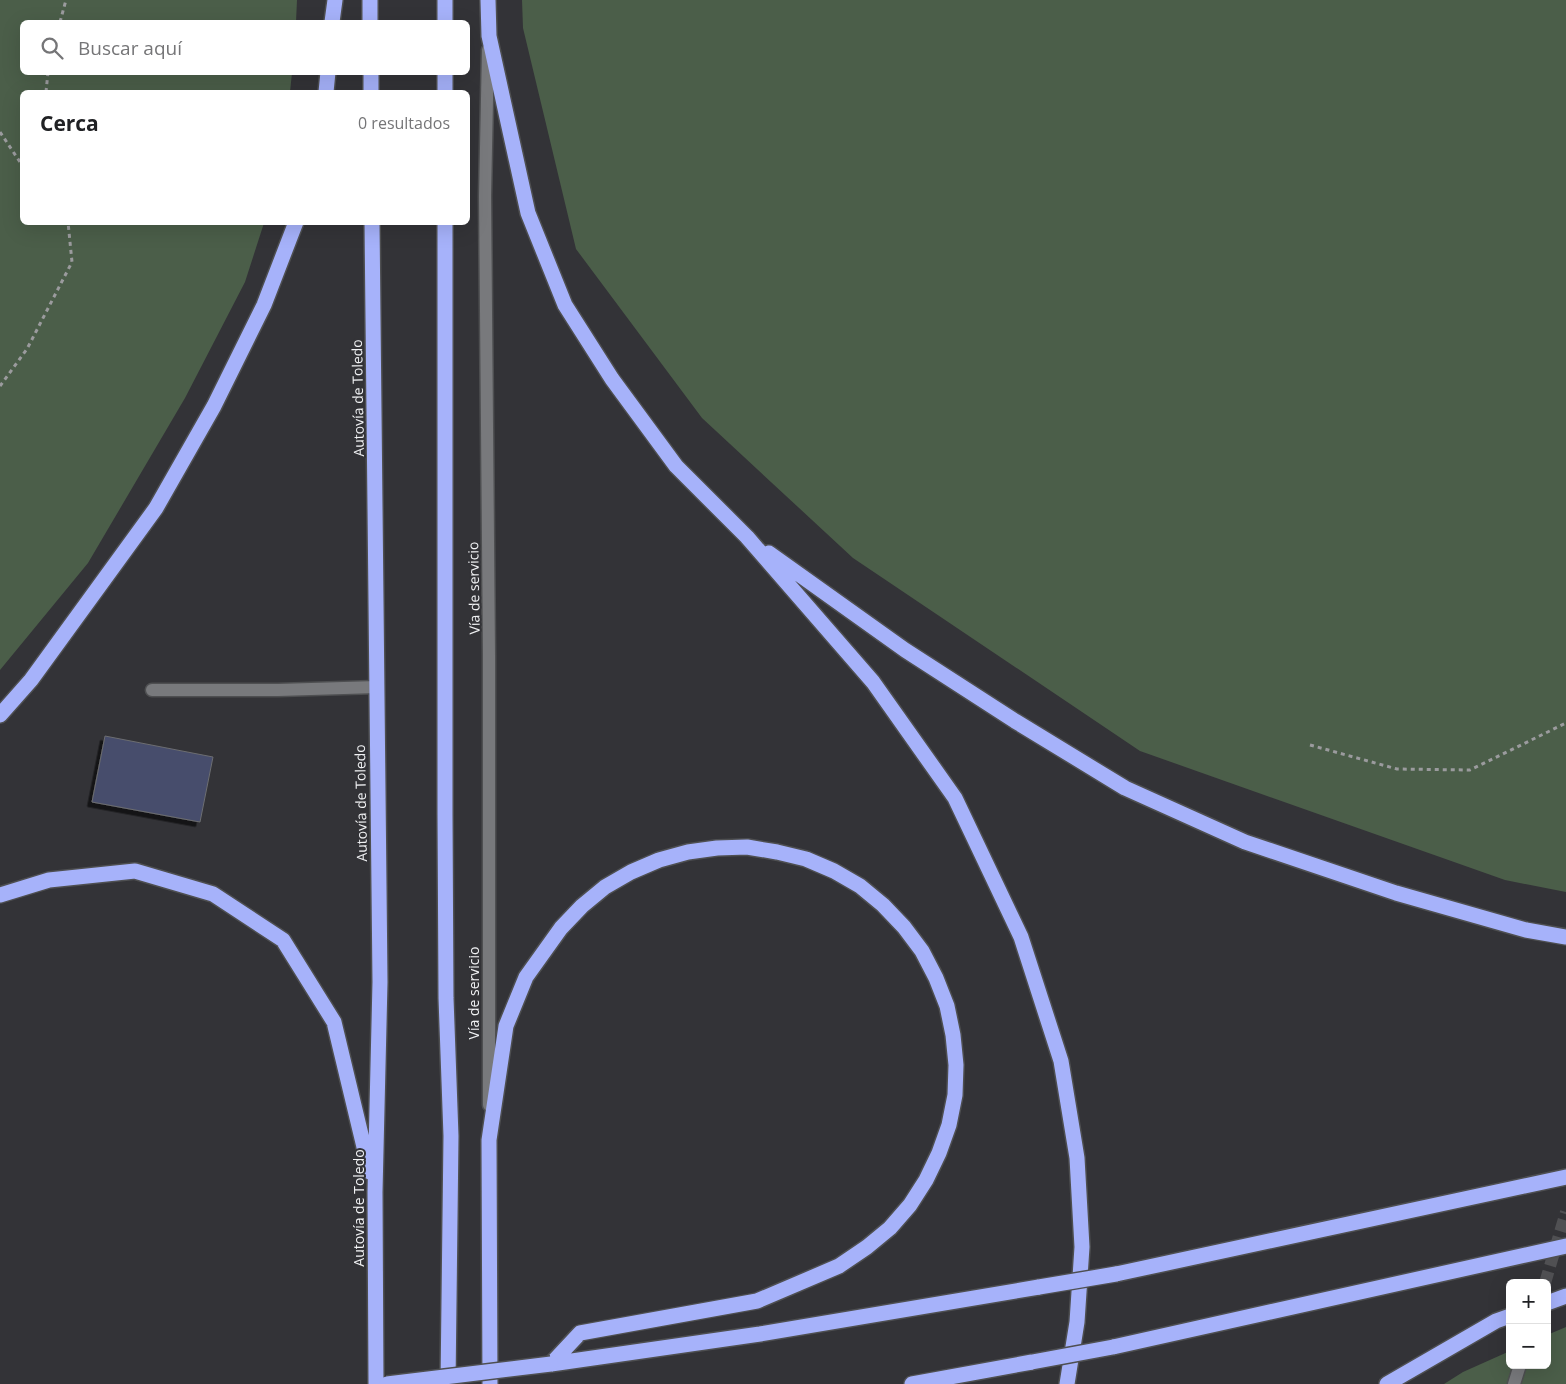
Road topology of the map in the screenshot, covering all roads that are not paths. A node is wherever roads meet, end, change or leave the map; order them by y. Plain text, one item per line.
1 (335, 0) edge
2 (370, 0) edge
3 (445, 0) edge
4 (488, 0) edge
5 (332, 20) edge
6 (370, 20) edge
7 (445, 20) edge
8 (489, 36) junction
9 (328, 75) edge
10 (370, 75) edge
11 (445, 75) edge
12 (326, 90) edge
13 (371, 90) edge
14 (445, 90) edge
15 (295, 225) edge
16 (372, 225) edge
17 (445, 225) edge
18 (747, 537) junction
19 (377, 687) junction
20 (152, 690) dead end
21 (0, 715) edge
22 (0, 895) edge
23 (1566, 937) edge
24 (489, 1140) junction
25 (1566, 1177) edge
26 (375, 1192) junction
27 (1566, 1246) edge
28 (375, 1284) junction
29 (1566, 1296) edge
30 (1551, 1302) edge
31 (1506, 1317) edge
32 (551, 1364) junction
33 (1519, 1369) edge
34 (368, 1384) edge
35 (376, 1384) edge
36 (387, 1384) edge
37 (448, 1384) edge
38 (490, 1384) edge
39 (912, 1384) edge
40 (1067, 1384) edge
41 (1388, 1384) edge
42 (1514, 1384) edge

1 - 5 highway
2 - 6 highway
3 - 7 highway
4 - 8 highway
8 - 18 highway
8 - 24 lane, Vía de servicio
9 - 12 highway
10 - 13 highway
11 - 14 highway
15 - 21 highway
16 - 19 highway, Autovía de Toledo
17 - 37 highway
18 - 23 highway
18 - 40 highway
19 - 20 lane
19 - 26 highway, Autovía de Toledo
22 - 26 highway
24 - 32 highway
24 - 38 highway
25 - 32 highway, bridge
26 - 28 highway, Autovía de Toledo
27 - 39 highway, bridge
28 - 34 highway
28 - 35 highway, Autovía de Toledo
29 - 30 highway
31 - 41 highway
32 - 36 highway, bridge
33 - 42 lane

